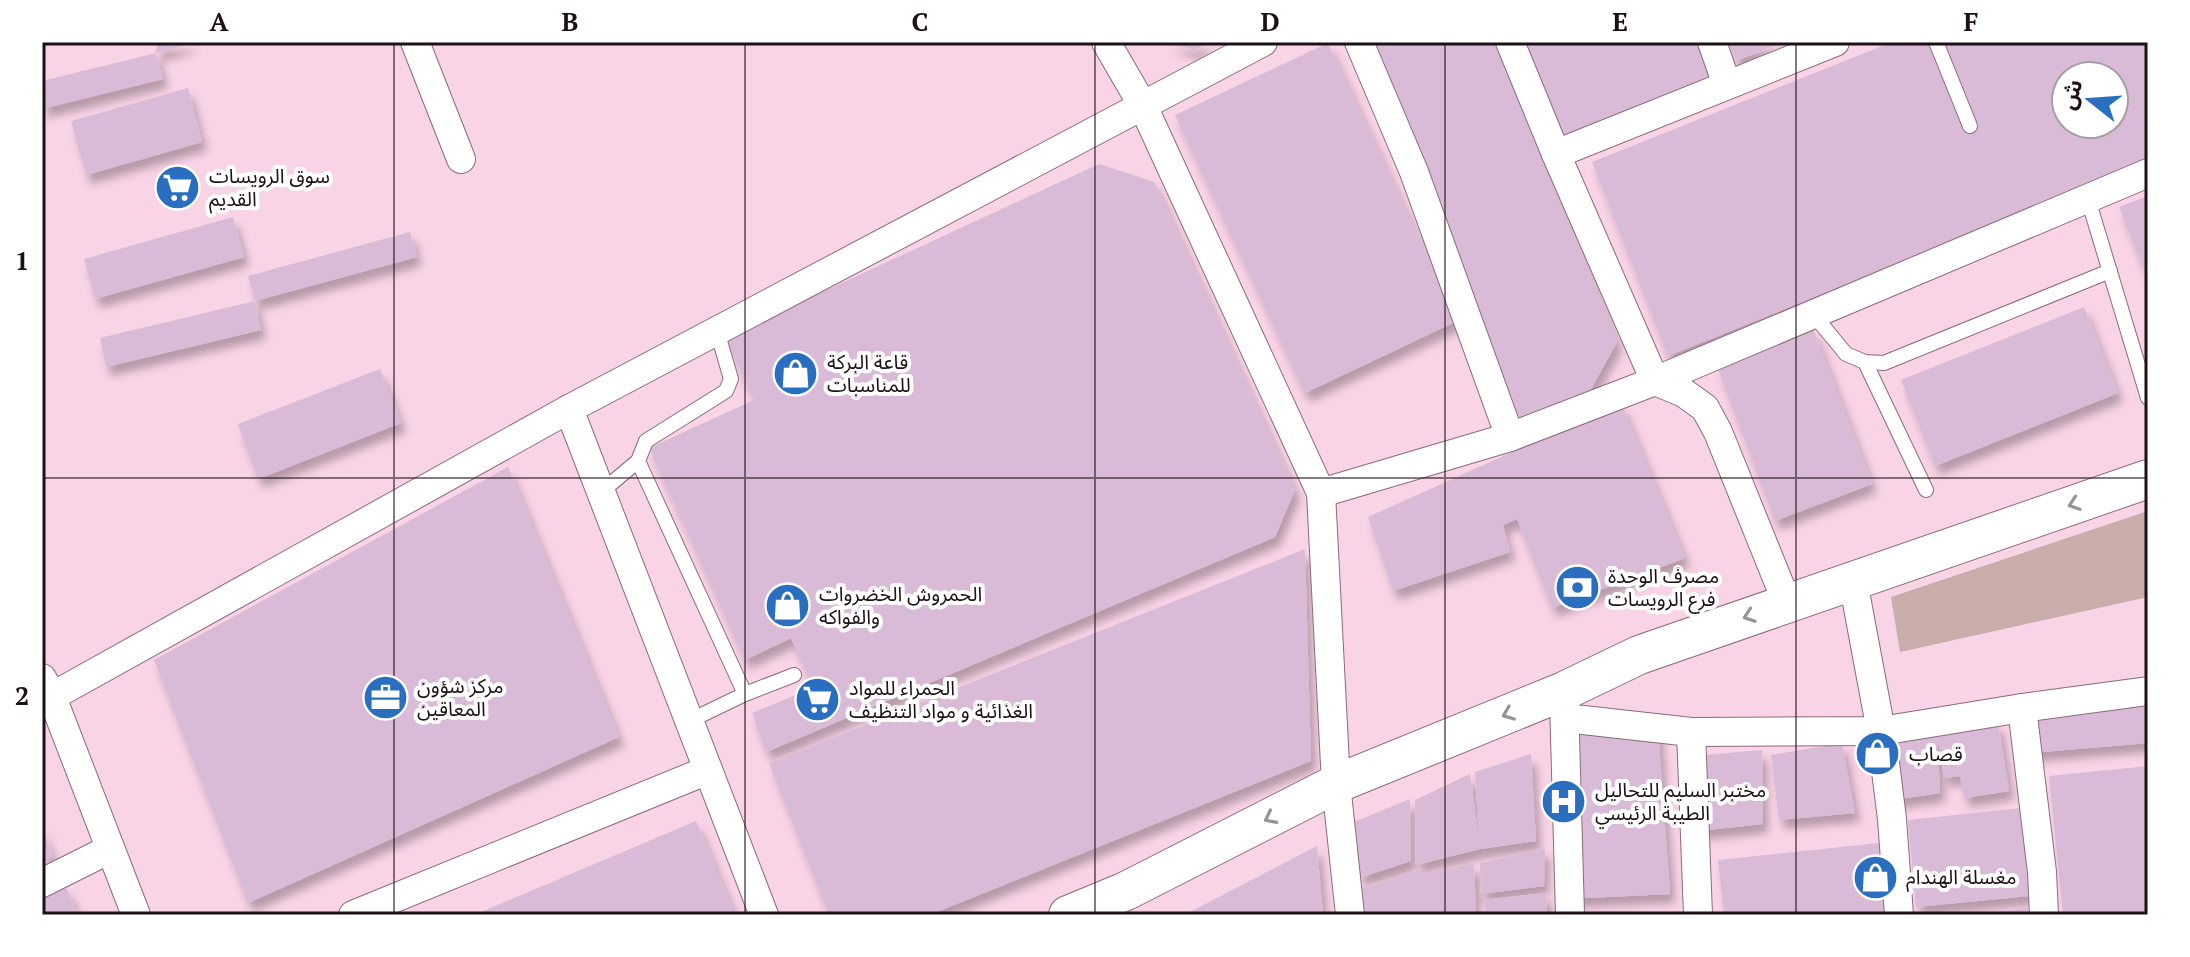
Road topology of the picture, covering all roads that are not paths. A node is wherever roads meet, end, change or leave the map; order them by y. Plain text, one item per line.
1 (415, 42) edge
2 (1106, 42) edge
3 (1263, 42) edge
4 (1359, 42) edge
5 (1510, 42) edge
6 (1712, 42) edge
7 (1835, 42) edge
8 (1936, 42) edge
9 (1727, 85) junction
10 (1143, 106) junction
11 (1970, 126) dead end
12 (1556, 154) junction
13 (461, 159) dead end
14 (2148, 173) edge
15 (2088, 199) junction
16 (2110, 271) junction
17 (1813, 314) junction
18 (717, 331) junction
19 (1865, 362) junction
20 (1655, 381) junction
21 (2148, 398) edge
22 (569, 409) junction
23 (1510, 437) junction
24 (638, 461) junction
25 (2148, 479) edge
26 (1926, 490) dead end
27 (601, 492) junction
28 (1321, 493) junction
29 (1853, 581) junction
30 (1787, 603) junction
31 (794, 675) dead end
32 (2148, 691) edge
33 (45, 692) edge
34 (745, 694) junction
35 (1564, 704) junction
36 (2022, 708) junction
37 (689, 721) junction
38 (1881, 731) junction
39 (1691, 732) junction
40 (708, 770) junction
41 (1336, 784) junction
42 (110, 849) junction
43 (42, 883) edge
44 (1126, 903) edge
45 (388, 909) edge
46 (136, 915) edge
47 (353, 915) edge
48 (764, 915) edge
49 (1068, 915) edge
50 (1350, 915) edge
51 (1570, 915) edge
52 (1698, 915) edge
53 (1899, 915) edge
54 (2044, 915) edge

1 - 13 street
2 - 10 street
3 - 10 street
4 - 23 street
5 - 12 street
6 - 9 street
7 - 9 street
8 - 11 lane
9 - 12 street
10 - 18 street
10 - 28 street
12 - 20 street
14 - 15 street
15 - 16 lane
15 - 17 street
16 - 19 lane
16 - 21 lane
17 - 19 lane
17 - 20 street
18 - 22 street
18 - 24 lane
19 - 26 lane
20 - 23 street
20 - 30 street
22 - 27 street
22 - 33 street
23 - 28 street
24 - 27 lane
24 - 34 lane
25 -> 29 street
27 - 37 street
28 - 41 street
29 - 30 street
29 - 38 street
30 -> 35 street
31 - 34 lane
32 - 36 street
33 - 42 street
34 - 37 lane
35 - 39 street
35 -> 41 street
35 - 51 street
36 - 38 street
36 - 54 street
37 - 40 street
38 - 39 street
38 - 53 street
39 - 52 street
40 - 45 street
40 - 48 street
41 -> 44 street
41 - 50 street
42 - 43 street
42 - 46 street
44 - 49 street
45 - 47 street

